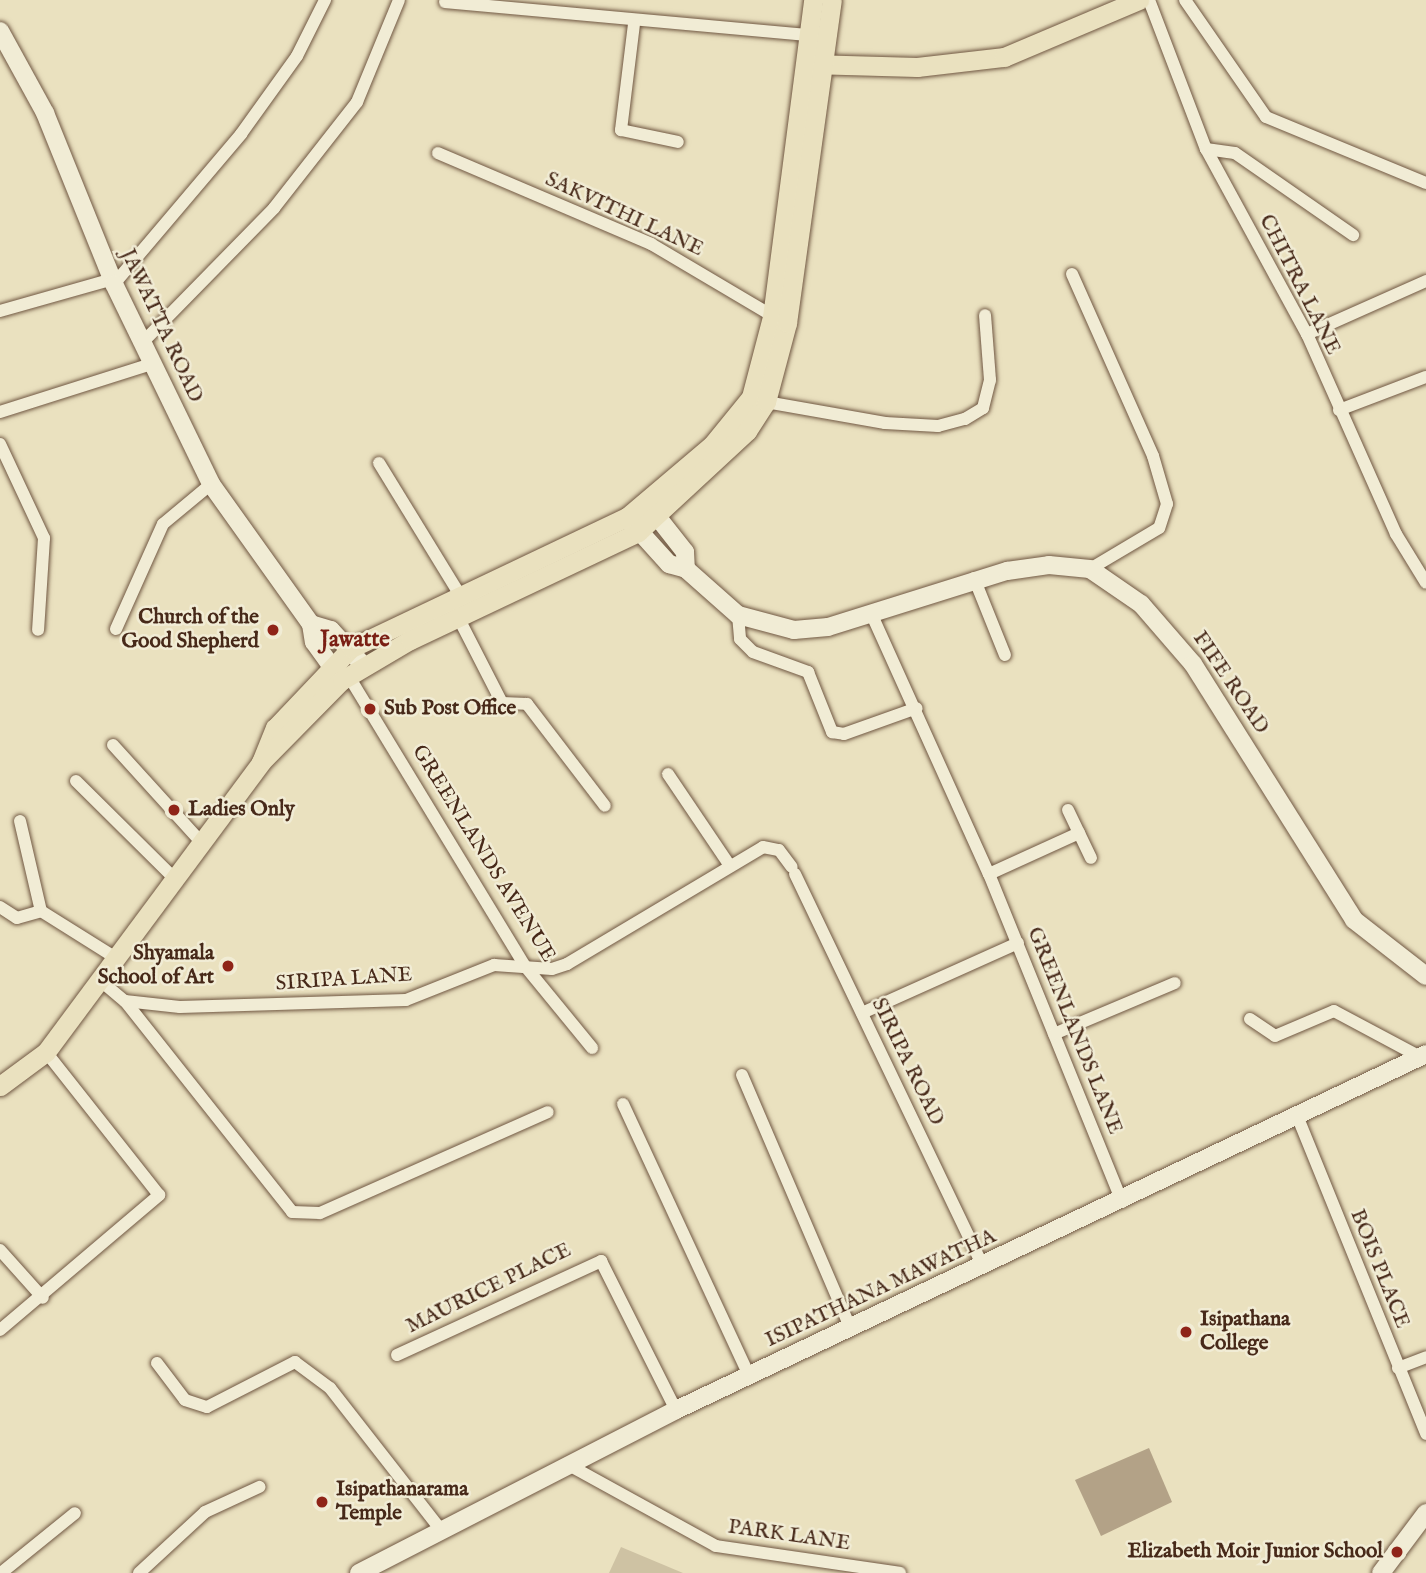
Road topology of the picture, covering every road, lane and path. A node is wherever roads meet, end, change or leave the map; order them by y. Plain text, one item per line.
1 (325, 0) edge
2 (399, 0) edge
3 (813, 0) edge
4 (832, 0) edge
5 (1139, 0) edge
6 (1149, 0) edge
7 (1185, 0) edge
8 (445, 2) dead end
9 (634, 24) junction
10 (0, 31) edge
11 (810, 35) junction
12 (6, 54) edge
13 (814, 65) junction
14 (678, 142) dead end
15 (1206, 149) junction
16 (438, 153) dead end
17 (1426, 183) edge
18 (1353, 236) dead end
19 (1072, 274) dead end
20 (114, 281) junction
21 (1426, 281) edge
22 (0, 311) edge
23 (985, 316) dead end
24 (780, 320) junction
25 (1307, 334) junction
26 (142, 343) junction
27 (152, 364) junction
28 (1426, 377) edge
29 (766, 402) junction
30 (1339, 410) junction
31 (0, 412) edge
32 (0, 444) edge
33 (379, 463) dead end
34 (211, 484) junction
35 (653, 510) junction
36 (632, 524) junction
37 (686, 569) junction
38 (1090, 569) junction
39 (974, 578) junction
40 (1426, 583) edge
41 (459, 607) junction
42 (871, 613) junction
43 (738, 615) junction
44 (311, 624) junction
45 (38, 629) dead end
46 (116, 629) dead end
47 (351, 648) junction
48 (1005, 655) dead end
49 (330, 664) junction
50 (351, 673) junction
51 (917, 708) junction
52 (113, 745) dead end
53 (261, 762) junction
54 (668, 774) dead end
55 (76, 781) dead end
56 (605, 806) dead end
57 (1068, 810) dead end
58 (20, 821) dead end
59 (1079, 833) junction
60 (201, 842) junction
61 (779, 850) joint
62 (1091, 858) dead end
63 (730, 866) junction
64 (989, 874) junction
65 (176, 880) junction
66 (0, 907) edge
67 (41, 911) junction
68 (1018, 943) junction
69 (119, 960) junction
70 (525, 966) junction
71 (1426, 976) edge
72 (102, 982) junction
73 (1175, 983) dead end
74 (125, 1001) junction
75 (862, 1013) junction
76 (1250, 1019) dead end
77 (1054, 1034) junction
78 (592, 1048) dead end
79 (46, 1052) junction
80 (1423, 1055) edge
81 (742, 1075) dead end
82 (0, 1086) edge
83 (623, 1104) dead end
84 (548, 1112) dead end
85 (1298, 1118) junction
86 (1122, 1202) junction
87 (0, 1250) edge
88 (984, 1267) junction
89 (43, 1298) junction
90 (850, 1327) junction
91 (0, 1330) edge
92 (397, 1355) dead end
93 (1426, 1357) edge
94 (157, 1363) dead end
95 (1398, 1368) junction
96 (749, 1375) junction
97 (676, 1410) junction
98 (1426, 1434) edge
99 (567, 1464) junction
100 (259, 1487) dead end
101 (75, 1513) dead end
102 (1426, 1513) edge
103 (440, 1529) junction
104 (1, 1573) edge
105 (139, 1573) edge
106 (359, 1573) edge
107 (900, 1573) edge
108 (1381, 1573) edge

1 - 20 street
2 - 26 street
3 - 11 main road
4 - 13 main road
5 - 13 main road
6 - 15 street, CHITRA LANE
7 - 17 street
8 - 9 street
9 - 11 street
9 - 14 street
10 - 12 main road, JAWATTA ROAD
11 - 13 main road
12 - 20 main road, JAWATTA ROAD
13 - 24 main road
15 - 18 street
15 - 25 street, CHITRA LANE
16 - 24 street, SAKVITHI LANE
19 - 38 street
20 - 22 street
20 - 26 main road, JAWATTA ROAD
21 - 25 street
23 - 29 street
24 - 29 main road
24 - 35 main road
25 - 30 street, CHITRA LANE
26 - 27 main road, JAWATTA ROAD
27 - 31 street
27 - 34 main road, JAWATTA ROAD
28 - 30 street
29 - 35 main road
30 - 40 street, CHITRA LANE
32 - 45 street
33 - 41 street
34 - 44 main road, JAWATTA ROAD
34 - 46 street
35 - 36 main road
35 - 37 main road, FIFE ROAD
36 - 37 main road, FIFE ROAD
36 - 41 main road
37 - 43 main road, FIFE ROAD
38 - 39 main road, FIFE ROAD
38 - 71 main road, FIFE ROAD
39 - 42 main road, FIFE ROAD
39 - 48 street
41 - 47 main road
41 - 50 main road
41 - 56 street
42 - 43 main road, FIFE ROAD
42 - 51 street, GREENLANDS LANE
43 - 51 street
44 - 47 main road, JAWATTA ROAD
44 - 49 main road, JAWATTA ROAD
47 - 49 main road
47 - 50 main road, JAWATTA ROAD
49 - 50 main road, JAWATTA ROAD
49 - 53 main road
50 - 53 main road
50 - 70 street, GREENLANDS AVENUE
51 - 64 street, GREENLANDS LANE
52 - 60 street
53 - 60 main road
54 - 63 street
55 - 65 street
57 - 59 street
58 - 67 street
59 - 62 street
59 - 64 street
60 - 65 main road
61 - 63 street, SIRIPA LANE
61 - 75 street, SIRIPA ROAD
63 - 70 street, SIRIPA LANE
64 - 68 street, GREENLANDS LANE
65 - 69 main road
66 - 67 street
67 - 69 street
68 - 75 street
68 - 77 street, GREENLANDS LANE
69 - 72 main road
70 - 74 street, SIRIPA LANE
70 - 78 street, GREENLANDS AVENUE
72 - 74 street
72 - 79 main road
73 - 77 street
74 - 84 street
75 - 88 street, SIRIPA ROAD
76 - 80 street
77 - 86 street, GREENLANDS LANE
79 - 82 main road
79 - 89 street
80 - 85 main road, ISIPATHANA MAWATHA
81 - 90 street
83 - 96 street
85 - 86 main road, ISIPATHANA MAWATHA
85 - 95 street, BOIS PLACE
86 - 88 main road, ISIPATHANA MAWATHA
87 - 89 street
88 - 90 main road, ISIPATHANA MAWATHA
89 - 91 street
90 - 96 main road, ISIPATHANA MAWATHA
92 - 97 street, MAURICE PLACE
93 - 95 street
94 - 103 street
95 - 98 street, BOIS PLACE
96 - 97 main road, ISIPATHANA MAWATHA
97 - 99 main road, ISIPATHANA MAWATHA
99 - 103 main road, ISIPATHANA MAWATHA
99 - 107 street, PARK LANE
100 - 105 street
101 - 104 street
102 - 108 main road
103 - 106 main road, ISIPATHANA MAWATHA

